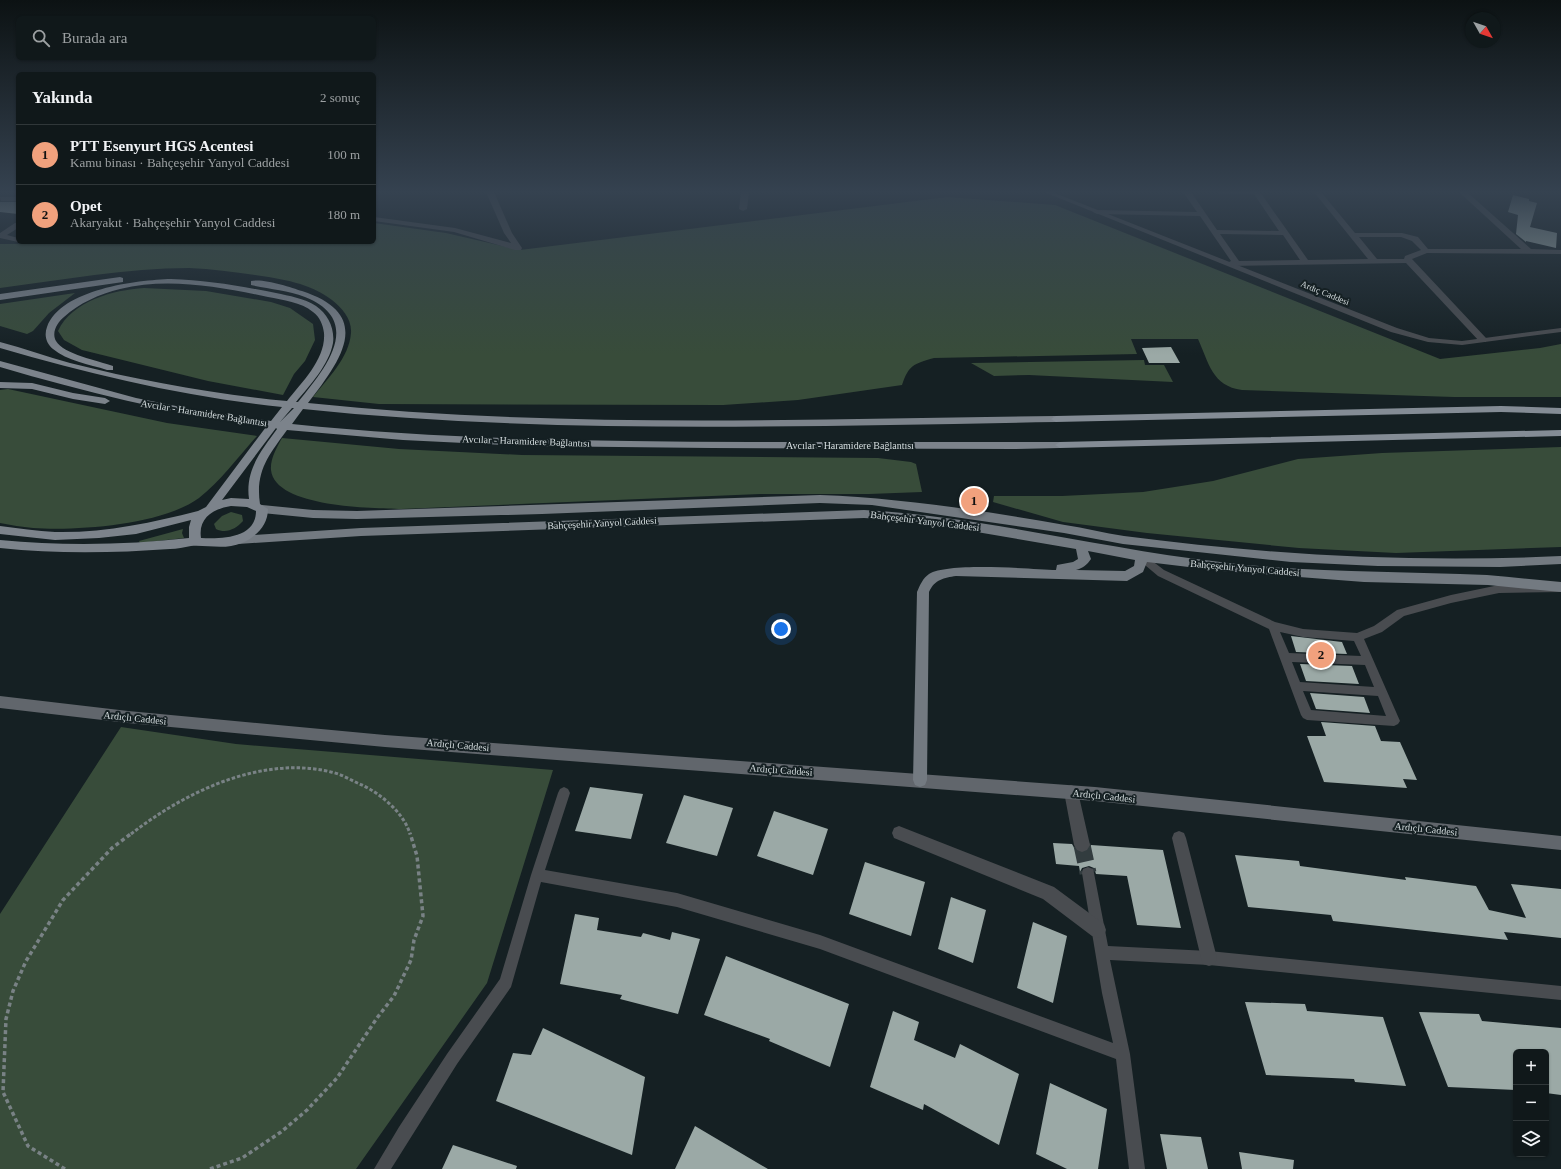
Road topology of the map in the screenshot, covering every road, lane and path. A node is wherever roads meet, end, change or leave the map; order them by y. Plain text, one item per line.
1 (1187, 247) edge
2 (1223, 247) edge
3 (1295, 247) edge
4 (1362, 247) edge
5 (1422, 247) edge
6 (1523, 247) edge
7 (1426, 251) junction
8 (1529, 252) junction
9 (1561, 252) edge
10 (1408, 261) junction
11 (1375, 262) junction
12 (1306, 263) junction
13 (1233, 264) junction
14 (0, 297) edge
15 (1561, 330) edge
16 (1484, 340) junction
17 (0, 345) edge
18 (0, 364) edge
19 (129, 378) junction
20 (0, 385) edge
21 (134, 401) junction
22 (1561, 404) edge
23 (1502, 409) junction
24 (1561, 411) edge
25 (1561, 433) edge
26 (258, 507) junction
27 (206, 511) junction
28 (0, 530) edge
29 (238, 540) junction
30 (196, 542) junction
31 (0, 544) edge
32 (1080, 545) junction
33 (1142, 557) junction
34 (1561, 560) edge
35 (1028, 572) junction
36 (1561, 587) edge
37 (1273, 626) junction
38 (1358, 637) junction
39 (1285, 657) junction
40 (1369, 661) junction
41 (1296, 686) junction
42 (1382, 692) junction
43 (0, 702) edge
44 (920, 780) junction
45 (1071, 792) junction
46 (564, 793) dead end
47 (899, 833) dead end
48 (1179, 838) dead end
49 (1561, 842) edge
50 (1082, 845) tunnel mouth
51 (1088, 873) tunnel mouth
52 (537, 875) junction
53 (1098, 930) junction
54 (1102, 953) junction
55 (1209, 958) junction
56 (1561, 993) edge
57 (1123, 1054) junction
58 (2, 1093) edge
59 (65, 1169) edge
60 (210, 1169) edge
61 (382, 1169) edge
62 (1137, 1169) edge

1 - 13 lane, Ardıç Caddesi
2 - 13 street
3 - 12 street
4 - 11 street
5 - 7 street
6 - 8 street
7 - 8 street
7 - 10 street
8 - 9 street
10 - 11 street
10 - 16 street
11 - 12 street
12 - 13 street
13 - 16 lane, Ardıç Caddesi
14 - 26 highway
15 - 16 lane, Ardıç Caddesi
17 - 19 highway, Avcılar - Haramidere Bağlantısı
18 - 21 highway, Avcılar - Haramidere Bağlantısı
19 - 23 highway, Avcılar - Haramidere Bağlantısı
19 - 27 highway
20 - 21 highway
21 - 25 highway, Avcılar - Haramidere Bağlantısı
22 - 23 highway
23 - 24 highway
26 - 27 highway
26 - 29 highway
26 - 34 main road, Bahçeşehir Yanyol Caddesi
27 - 28 highway
27 - 30 highway
29 - 30 highway
29 - 32 main road, Bahçeşehir Yanyol Caddesi
30 - 31 highway
32 - 33 main road, Bahçeşehir Yanyol Caddesi
32 - 35 main road
33 - 35 main road
33 - 36 main road, Bahçeşehir Yanyol Caddesi
33 - 37 lane
35 - 44 main road
36 - 38 lane
37 - 38 lane
37 - 39 lane
38 - 40 lane
39 - 40 lane
39 - 41 lane
40 - 42 lane
41 - 42 lane
41 - 42 lane
43 - 44 main road, Ardıçlı Caddesi
44 - 45 main road, Ardıçlı Caddesi
45 - 49 main road, Ardıçlı Caddesi
45 - 50 street
46 - 52 lane
47 - 53 street
48 - 55 street
51 - 53 lane
52 - 57 lane
52 - 61 lane
53 - 54 lane
54 - 55 lane
54 - 57 lane
55 - 56 lane
57 - 62 lane
58 - 59 path
58 - 60 path

